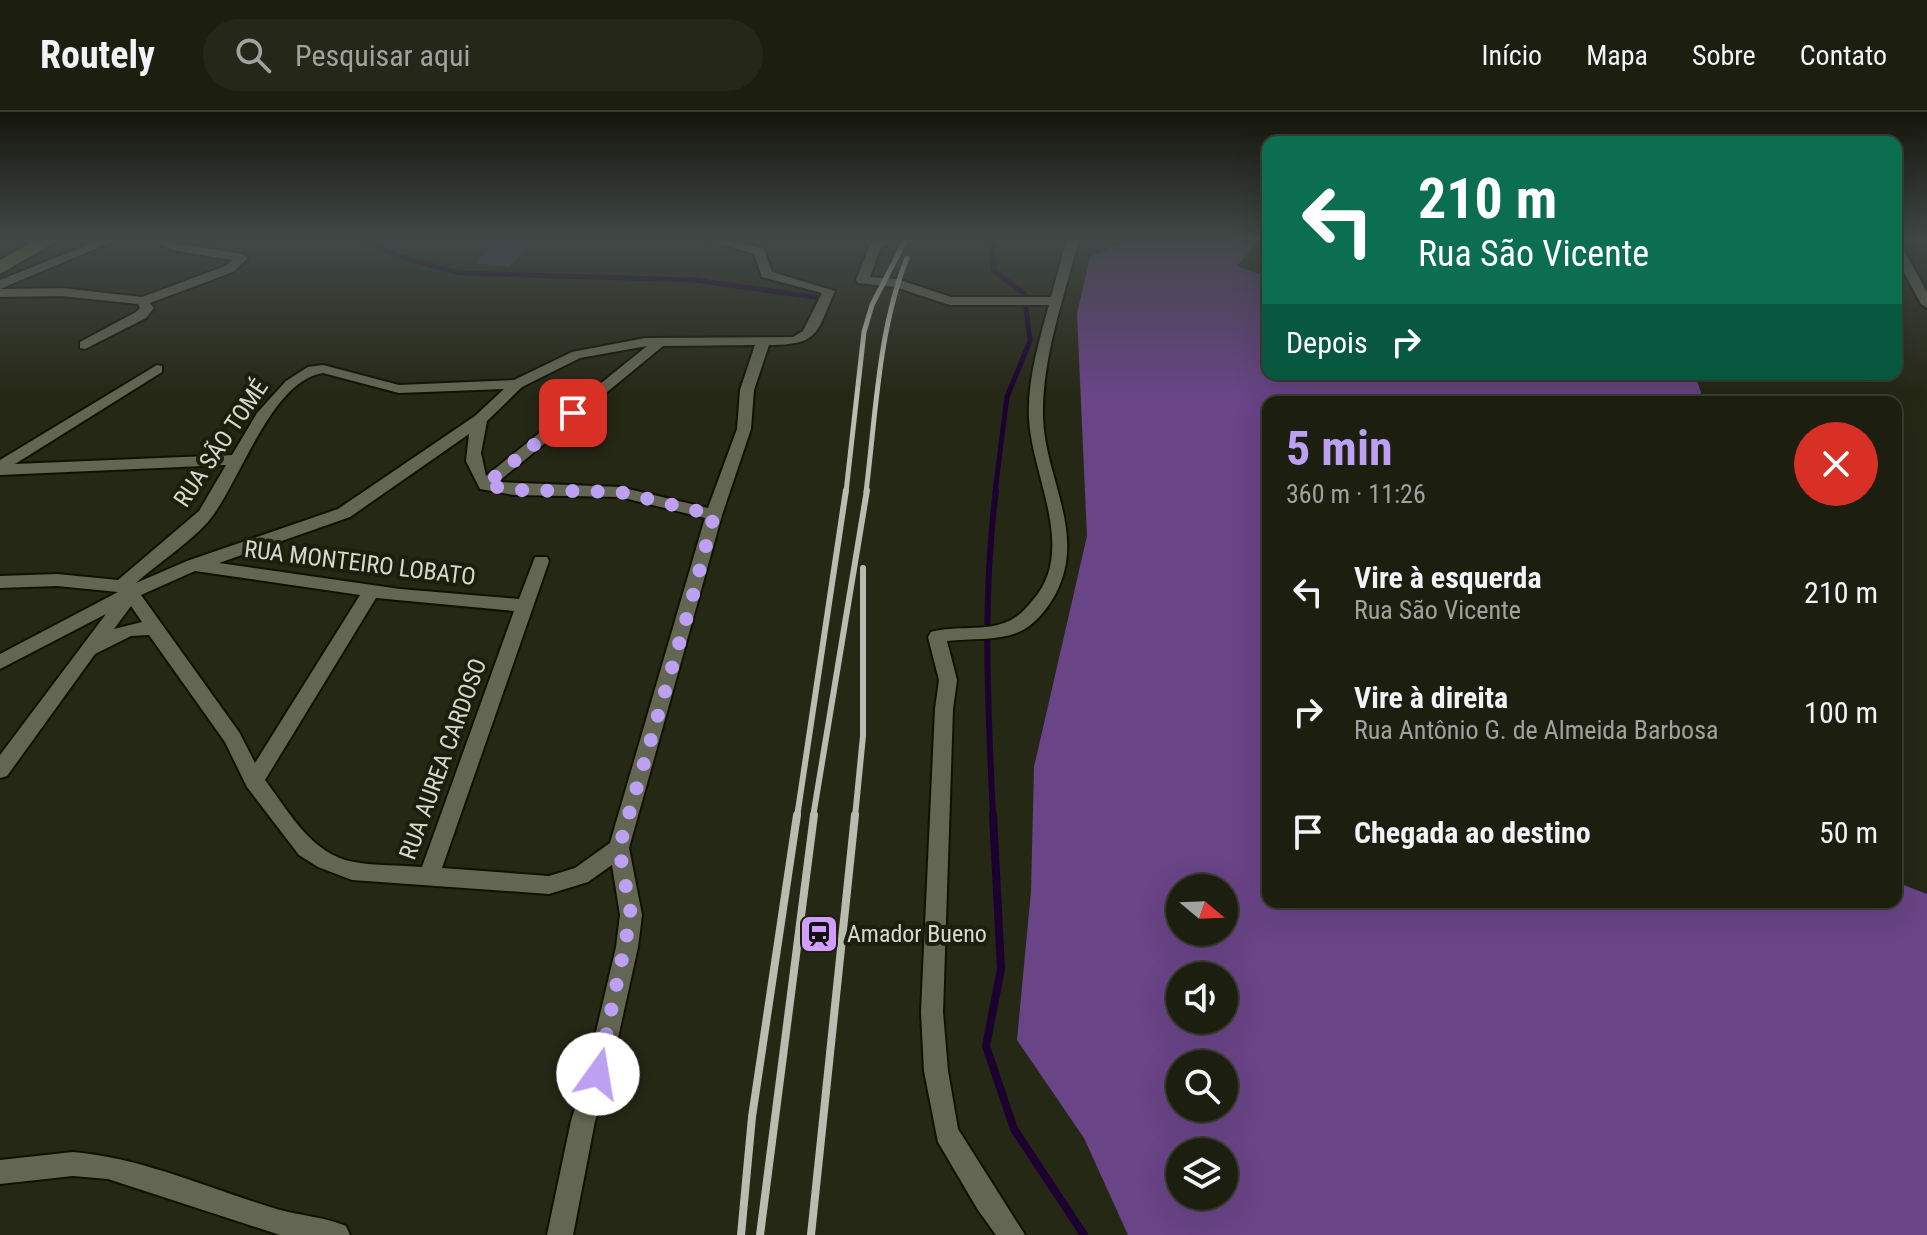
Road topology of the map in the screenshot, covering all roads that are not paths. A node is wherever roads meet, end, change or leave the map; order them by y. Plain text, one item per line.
1 (171, 290) edge
2 (827, 290) edge
3 (919, 290) edge
4 (1060, 290) edge
5 (0, 293) edge
6 (143, 301) junction
7 (1057, 301) junction
8 (660, 342) junction
9 (763, 343) junction
10 (85, 345) dead end
11 (157, 369) dead end
12 (517, 384) junction
13 (480, 419) junction
14 (235, 460) junction
15 (0, 469) edge
16 (485, 485) junction
17 (714, 515) junction
18 (541, 561) dead end
19 (190, 565) junction
20 (0, 582) edge
21 (126, 590) junction
22 (372, 590) junction
23 (525, 606) junction
24 (159, 632) junction
25 (85, 656) junction
26 (0, 662) edge
27 (0, 770) edge
28 (254, 781) junction
29 (619, 848) junction
30 (428, 878) junction
31 (0, 1172) edge
32 (337, 1235) edge
33 (560, 1235) edge
34 (1012, 1235) edge

1 - 6 street
2 - 9 street
3 - 7 street
4 - 7 street
5 - 6 street
6 - 10 street
7 - 34 street
8 - 9 street
8 - 12 street
8 - 16 street
9 - 17 street
11 - 15 street
12 - 13 street
12 - 14 street, RUA SÃO TOMÉ
13 - 16 street
13 - 19 street
14 - 15 street
14 - 21 street, RUA SÃO TOMÉ
16 - 17 street
17 - 29 street
18 - 23 street, RUA AUREA CARDOSO
19 - 21 street
19 - 22 street, RUA MONTEIRO LOBATO
20 - 21 street
21 - 24 street, RUA AUREA CARDOSO
21 - 25 street
21 - 26 street
22 - 23 street, RUA MONTEIRO LOBATO
22 - 28 street
23 - 30 street, RUA AUREA CARDOSO
24 - 25 street
24 - 28 street, RUA AUREA CARDOSO
25 - 27 street
28 - 30 street, RUA AUREA CARDOSO
29 - 30 street
29 - 33 street
31 - 32 street

